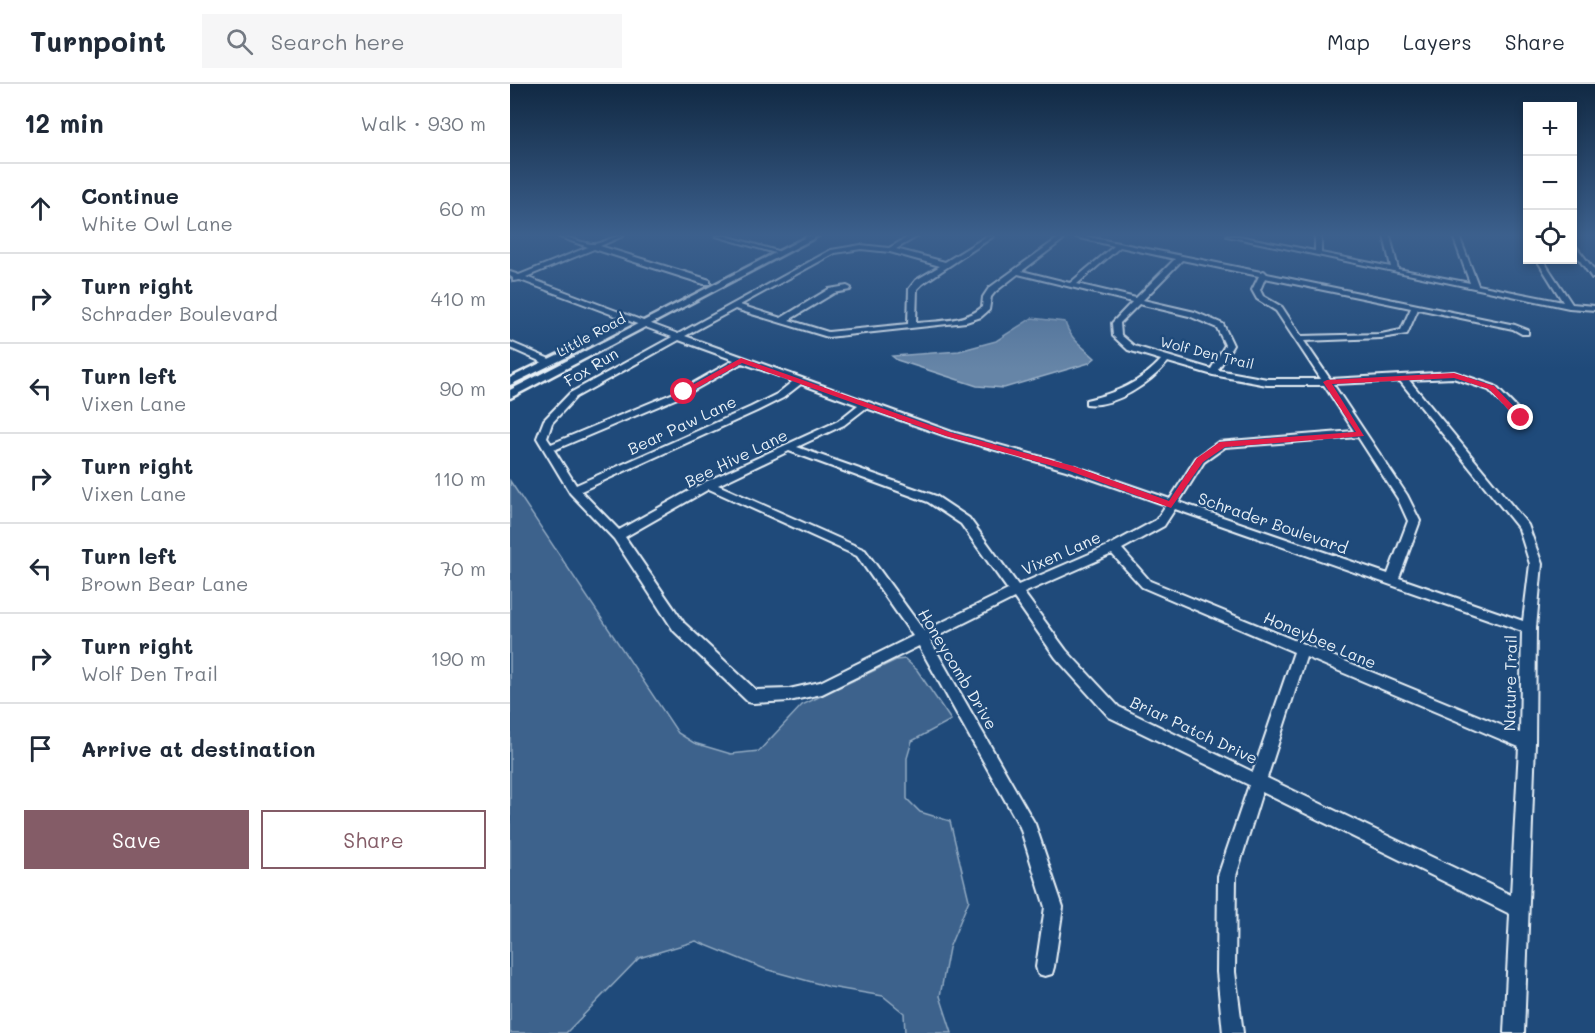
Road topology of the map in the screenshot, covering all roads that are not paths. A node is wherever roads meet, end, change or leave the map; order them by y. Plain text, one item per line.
1 (529, 280) edge
2 (701, 280) edge
3 (710, 280) edge
4 (724, 280) edge
5 (780, 280) edge
6 (922, 280) edge
7 (1005, 280) edge
8 (1052, 280) edge
9 (1078, 280) edge
10 (1157, 280) edge
11 (1261, 280) edge
12 (1299, 280) edge
13 (1446, 280) edge
14 (1473, 280) edge
15 (1553, 280) edge
16 (707, 282) junction
17 (1072, 285) junction
18 (1475, 286) junction
19 (848, 288) dead end
20 (1137, 301) junction
21 (1416, 305) junction
22 (734, 306) junction
23 (1569, 306) junction
24 (1595, 308) edge
25 (639, 321) junction
26 (782, 321) junction
27 (912, 326) junction
28 (1525, 332) dead end
29 (676, 337) junction
30 (1300, 339) junction
31 (510, 345) edge
32 (1167, 358) junction
33 (741, 360) junction
34 (549, 362) junction
35 (1213, 372) junction
36 (1403, 379) junction
37 (800, 381) junction
38 (510, 382) edge
39 (1327, 382) junction
40 (510, 394) edge
41 (1089, 402) dead end
42 (865, 404) junction
43 (1518, 424) dead end
44 (1361, 434) junction
45 (789, 448) junction
46 (548, 449) junction
47 (709, 485) junction
48 (574, 490) junction
49 (1171, 505) junction
50 (618, 536) junction
51 (1114, 548) junction
52 (1392, 579) junction
53 (1014, 592) junction
54 (1529, 628) junction
55 (921, 637) junction
56 (1301, 650) junction
57 (1527, 743) junction
58 (1259, 781) junction
59 (1518, 908) junction
60 (1045, 967) dead end
61 (1233, 1033) edge
62 (1514, 1033) edge

1 - 25 street, Schrader Boulevard
2 - 16 street
3 - 16 main road, Little Road
4 - 25 main road, Little Road
5 - 22 street, Fox Run
6 - 27 street
7 - 27 street
8 - 17 street
9 - 17 street
10 - 20 street, Wolf Den Trail
11 - 30 street
12 - 21 street
13 - 18 street
14 - 18 street
15 - 23 street
16 - 25 main road, Little Road
17 - 20 street
18 - 23 street
19 - 26 street
20 - 32 street, Wolf Den Trail
20 - 35 street
21 - 28 street
21 - 30 street
22 - 26 street
22 - 29 street, Fox Run
23 - 24 street
25 - 29 street, Schrader Boulevard
25 - 34 main road, Little Road
25 - 40 main road, Little Road
26 - 27 street
29 - 33 street, Schrader Boulevard
29 - 46 street, Fox Run
30 - 39 street
31 - 34 street
32 - 35 street, Wolf Den Trail
32 - 41 street
33 - 37 street, Schrader Boulevard
33 - 46 street
34 - 38 main road, Little Road
35 - 39 street, Wolf Den Trail
36 - 39 street, Wolf Den Trail
36 - 43 street, Wolf Den Trail
36 - 54 street, Nature Trail
37 - 42 street, Schrader Boulevard
37 - 48 street, Bear Paw Lane
39 - 44 street
42 - 45 street, Bee Hive Lane
42 - 49 street, Schrader Boulevard
44 - 49 street, Vixen Lane
44 - 52 street
45 - 47 street, Bee Hive Lane
45 - 53 street, Briar Patch Drive
46 - 48 street
47 - 50 street, Bee Hive Lane
47 - 55 street, Honeycomb Drive
48 - 50 street
49 - 51 street, Vixen Lane
49 - 52 street, Schrader Boulevard
50 - 55 street, Vixen Lane
51 - 53 street, Vixen Lane
51 - 56 street, Honeybee Lane
52 - 54 street, Schrader Boulevard
53 - 55 street, Vixen Lane
53 - 58 street, Briar Patch Drive
54 - 57 street, Nature Trail
55 - 60 street, Honeycomb Drive
56 - 57 street, Honeybee Lane
56 - 58 street
57 - 59 street, Nature Trail
58 - 59 street, Briar Patch Drive
58 - 61 street
59 - 62 street, Nature Trail

